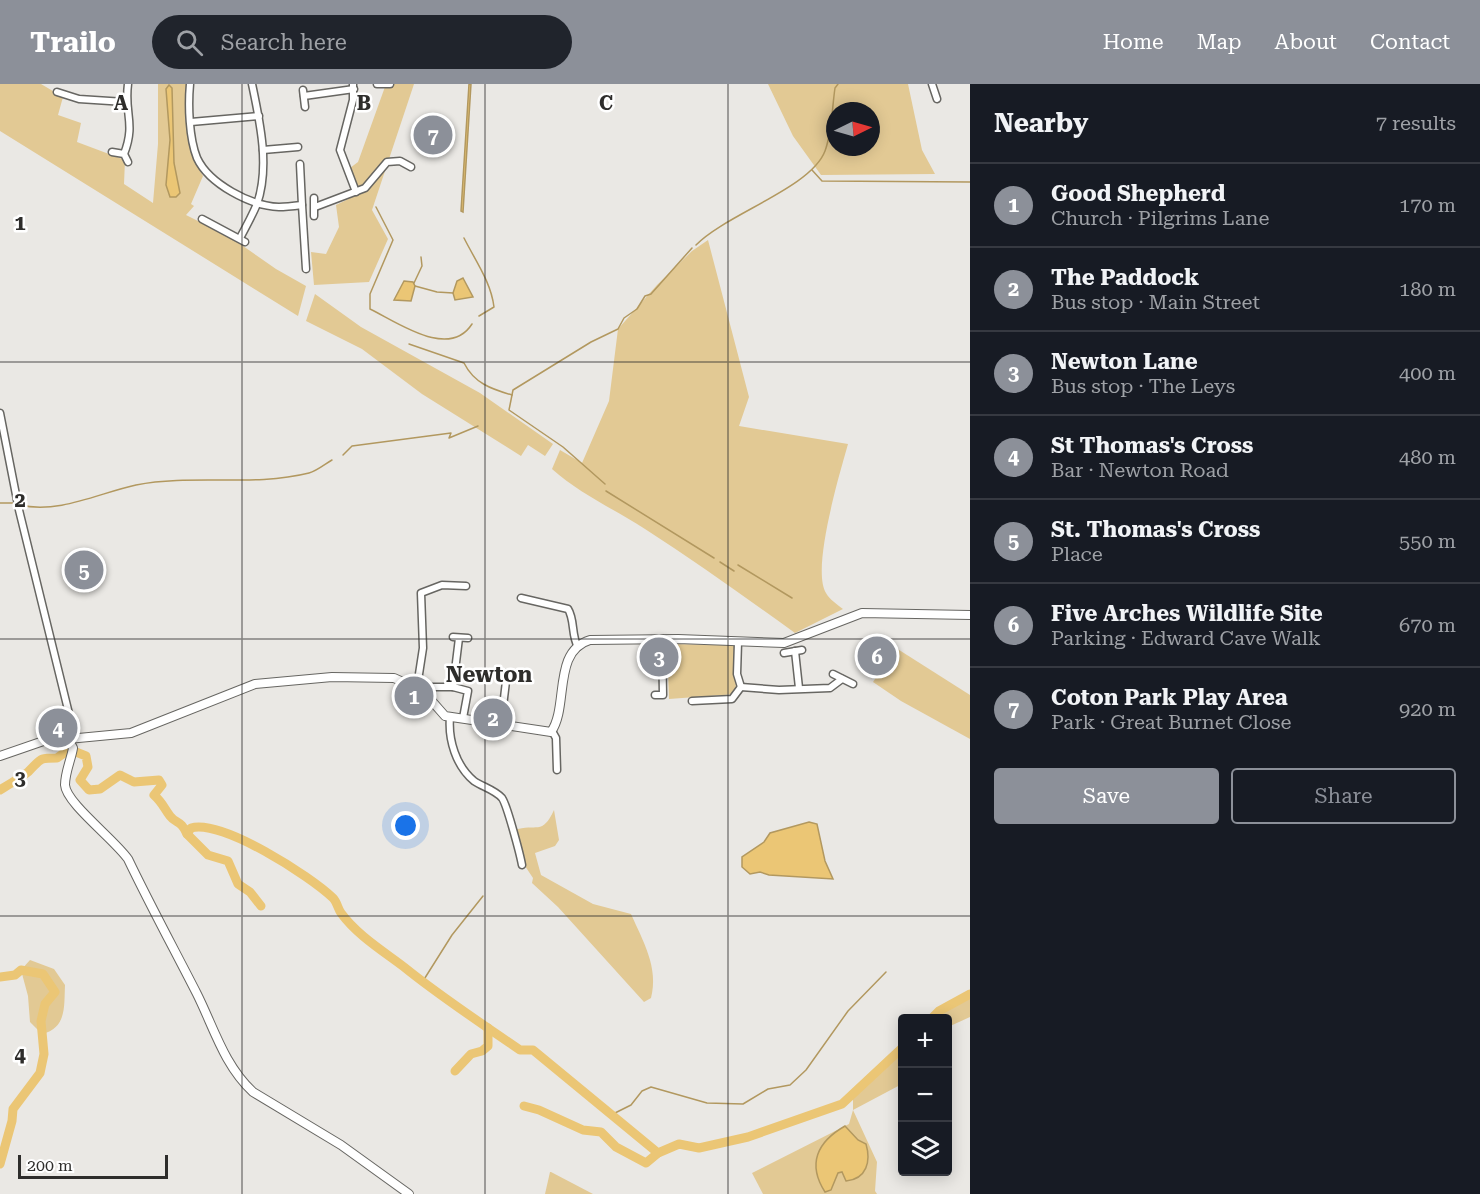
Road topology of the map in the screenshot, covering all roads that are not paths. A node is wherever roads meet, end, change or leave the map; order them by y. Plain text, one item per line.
1 (128, 84) edge
2 (190, 84) edge
3 (252, 84) edge
4 (932, 84) edge
5 (354, 87) edge
6 (62, 91) dead end
7 (937, 99) dead end
8 (125, 102) junction
9 (305, 107) dead end
10 (259, 116) junction
11 (191, 122) junction
12 (298, 147) dead end
13 (263, 150) junction
14 (112, 152) dead end
15 (124, 154) junction
16 (128, 162) dead end
17 (300, 164) dead end
18 (411, 167) dead end
19 (356, 192) junction
20 (314, 198) dead end
21 (257, 203) junction
22 (302, 205) junction
23 (315, 207) junction
24 (315, 216) dead end
25 (202, 219) dead end
26 (306, 269) dead end
27 (0, 413) edge
28 (466, 586) dead end
29 (521, 598) dead end
30 (970, 615) edge
31 (468, 638) dead end
32 (662, 639) junction
33 (738, 642) junction
34 (578, 646) junction
35 (802, 650) dead end
36 (795, 651) junction
37 (784, 653) dead end
38 (507, 673) dead end
39 (833, 674) dead end
40 (842, 679) junction
41 (853, 684) dead end
42 (417, 687) junction
43 (453, 687) junction
44 (741, 687) junction
45 (799, 688) junction
46 (656, 695) dead end
47 (692, 701) dead end
48 (450, 717) junction
49 (463, 718) junction
50 (501, 723) junction
51 (551, 731) junction
52 (68, 739) junction
53 (0, 756) edge
54 (557, 770) dead end
55 (522, 865) dead end
56 (409, 1194) edge

1 - 8 street
2 - 11 street
3 - 10 street
4 - 7 street
5 - 9 street
5 - 19 street
6 - 8 street
8 - 15 street
10 - 11 street
10 - 13 street
11 - 21 street
12 - 13 street
13 - 21 street
14 - 15 street
15 - 16 street
17 - 22 street
18 - 19 street
19 - 23 street
20 - 23 street
21 - 22 street
21 - 25 street
22 - 26 street
23 - 24 street
27 - 52 street
28 - 42 street
29 - 34 street
30 - 33 street
31 - 43 street
32 - 33 street
32 - 34 street
32 - 46 street
33 - 44 street
34 - 51 street
35 - 36 street
36 - 37 street
36 - 45 street
38 - 50 street
39 - 40 street
40 - 41 street
40 - 45 street
42 - 43 street
42 - 48 street
42 - 52 street
43 - 49 street
44 - 45 street
44 - 47 street
48 - 49 street
48 - 55 street
49 - 50 street
50 - 51 street
51 - 54 street
52 - 53 street
52 - 56 street

